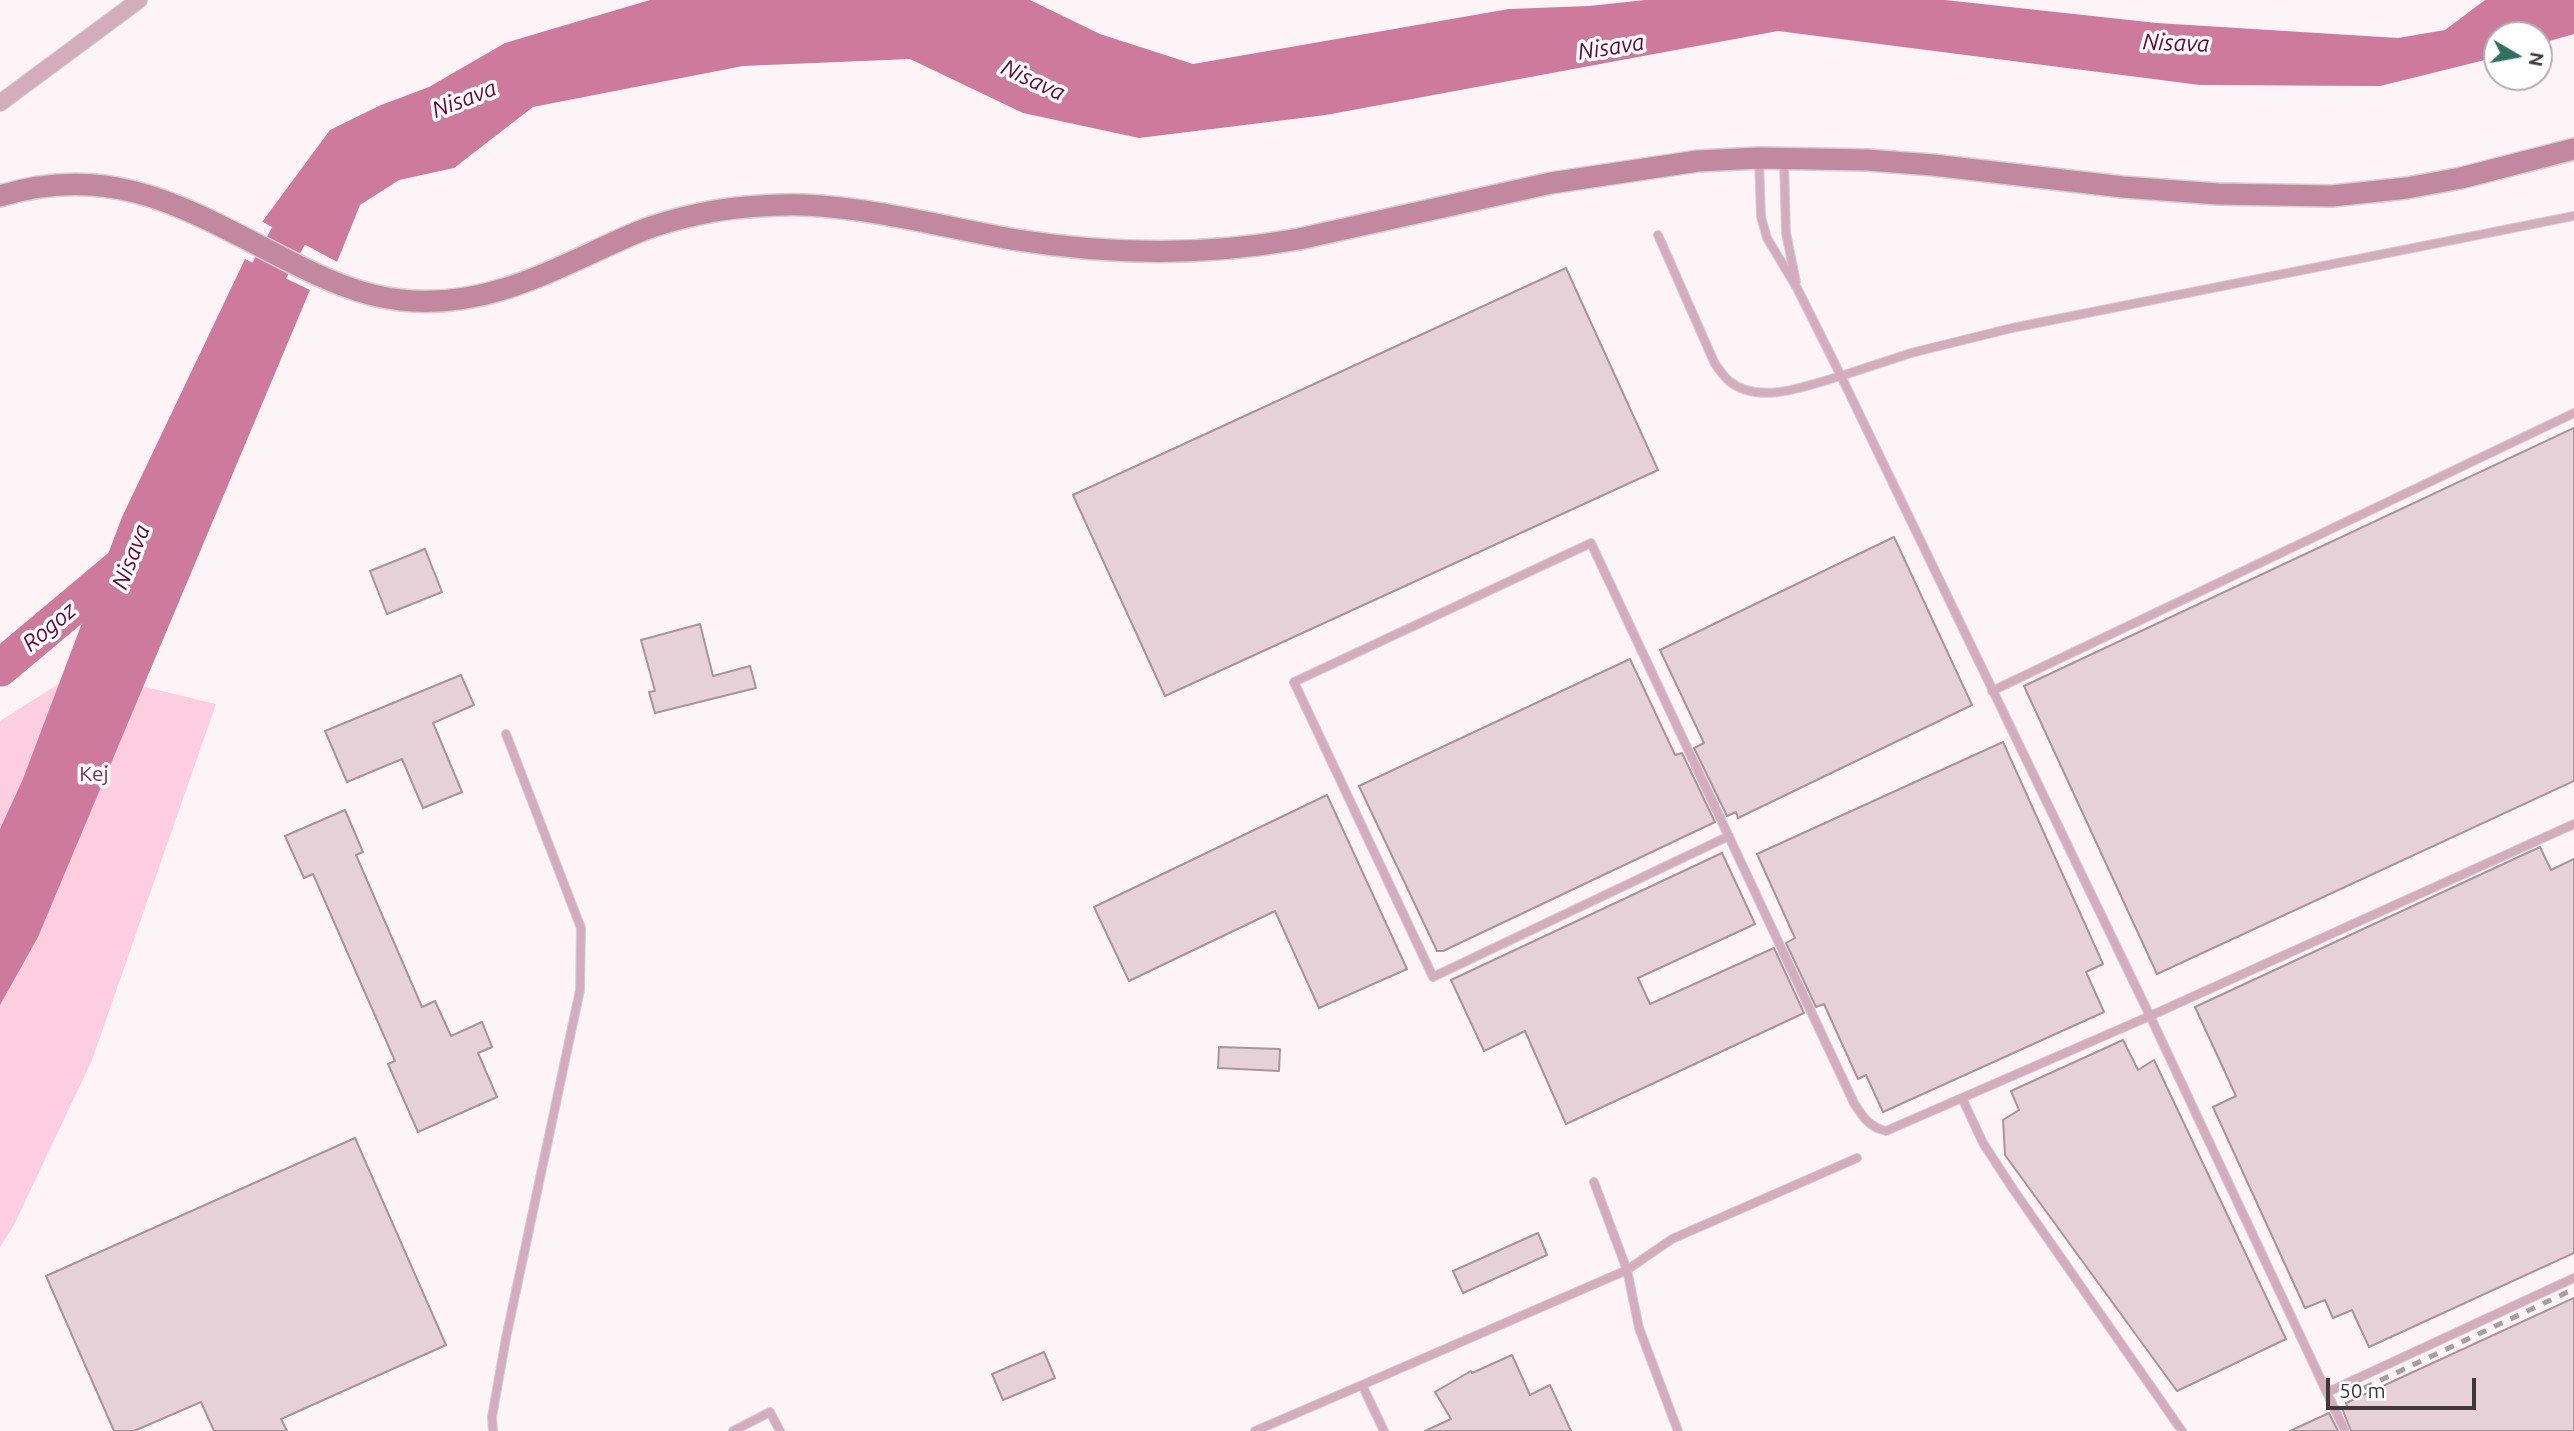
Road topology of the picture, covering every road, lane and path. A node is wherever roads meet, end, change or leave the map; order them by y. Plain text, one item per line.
1 (139, 0) edge
2 (0, 103) edge
3 (2574, 149) edge
4 (1759, 158) junction
5 (1784, 158) junction
6 (0, 196) edge
7 (2574, 216) edge
8 (1658, 235) dead end
9 (1797, 288) junction
10 (1841, 376) junction
11 (2574, 413) edge
12 (1992, 691) junction
13 (506, 734) dead end
14 (2574, 824) edge
15 (1729, 836) junction
16 (2150, 1016) junction
17 (1962, 1098) junction
18 (1857, 1158) dead end
19 (1594, 1182) dead end
20 (1628, 1270) junction
21 (2574, 1278) edge
22 (1362, 1385) junction
23 (2328, 1392) junction
24 (493, 1431) edge
25 (733, 1431) edge
26 (780, 1431) edge
27 (1255, 1431) edge
28 (1384, 1431) edge
29 (1678, 1431) edge
30 (2182, 1431) edge
31 (2346, 1431) edge

1 - 2 street
3 - 5 main road
4 - 5 main road
4 - 6 main road
4 - 9 lane
5 - 9 lane
7 - 10 lane
8 - 10 lane
9 - 10 lane
10 - 12 lane
11 - 12 lane
12 - 16 lane
13 - 24 lane
14 - 16 lane
15 - 15 lane
15 - 17 lane
16 - 17 lane
16 - 23 lane
17 - 30 lane
18 - 20 lane
19 - 20 lane
20 - 22 lane
20 - 29 lane
21 - 23 lane
22 - 27 lane
22 - 28 lane
23 - 31 lane
25 - 26 lane

